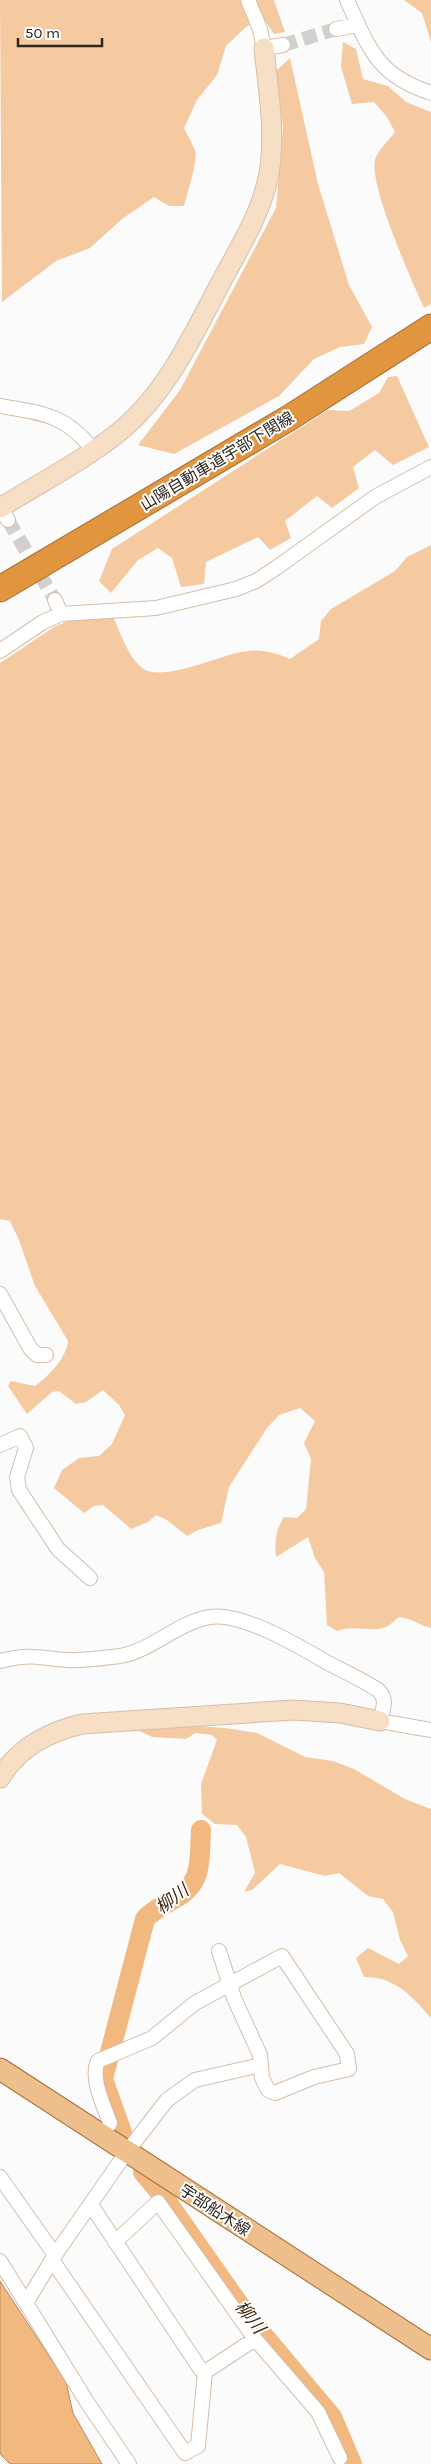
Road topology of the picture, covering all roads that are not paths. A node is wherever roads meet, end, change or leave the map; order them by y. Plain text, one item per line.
1 (248, 0) edge
2 (347, 0) edge
3 (358, 25) junction
4 (336, 29) tunnel mouth
5 (283, 44) tunnel mouth
6 (264, 48) junction
7 (431, 93) edge
8 (431, 327) edge
9 (0, 406) edge
10 (93, 450) junction
11 (431, 467) edge
12 (3, 512) edge
13 (0, 589) edge
14 (55, 600) tunnel mouth
15 (61, 614) junction
16 (0, 651) edge
17 (0, 1294) edge
18 (46, 1355) dead end
19 (0, 1444) edge
20 (90, 1578) dead end
21 (0, 1661) edge
22 (380, 1721) junction
23 (431, 1730) edge
24 (0, 1778) edge
25 (219, 1951) dead end
26 (230, 1984) junction
27 (261, 2065) junction
28 (0, 2069) edge
29 (102, 2136) junction
30 (126, 2153) junction
31 (0, 2177) edge
32 (90, 2205) junction
33 (115, 2242) junction
34 (54, 2258) junction
35 (0, 2261) edge
36 (26, 2304) junction
37 (255, 2339) junction
38 (431, 2349) edge
39 (206, 2372) junction
40 (340, 2458) dead end
41 (129, 2464) edge

1 - 6 street
2 - 3 street
3 - 4 street
3 - 7 street
5 - 6 street
6 - 10 street
8 - 13 highway, 山陽自動車道宇部下関線
9 - 10 street
10 - 12 street
11 - 15 street
14 - 15 street
15 - 16 street
17 - 18 street
19 - 20 street
21 - 22 street
22 - 23 street
22 - 24 street
25 - 26 street
26 - 27 street
26 - 27 street
26 - 29 street
27 - 30 street
28 - 29 main road, 宇部船木線
29 - 30 main road, 宇部船木線
30 - 32 street
30 - 38 main road, 宇部船木線
31 - 34 street
32 - 33 street
32 - 34 street
33 - 37 street
33 - 39 street
34 - 36 street
34 - 39 street
35 - 36 street
36 - 41 street
37 - 39 street
37 - 40 street

